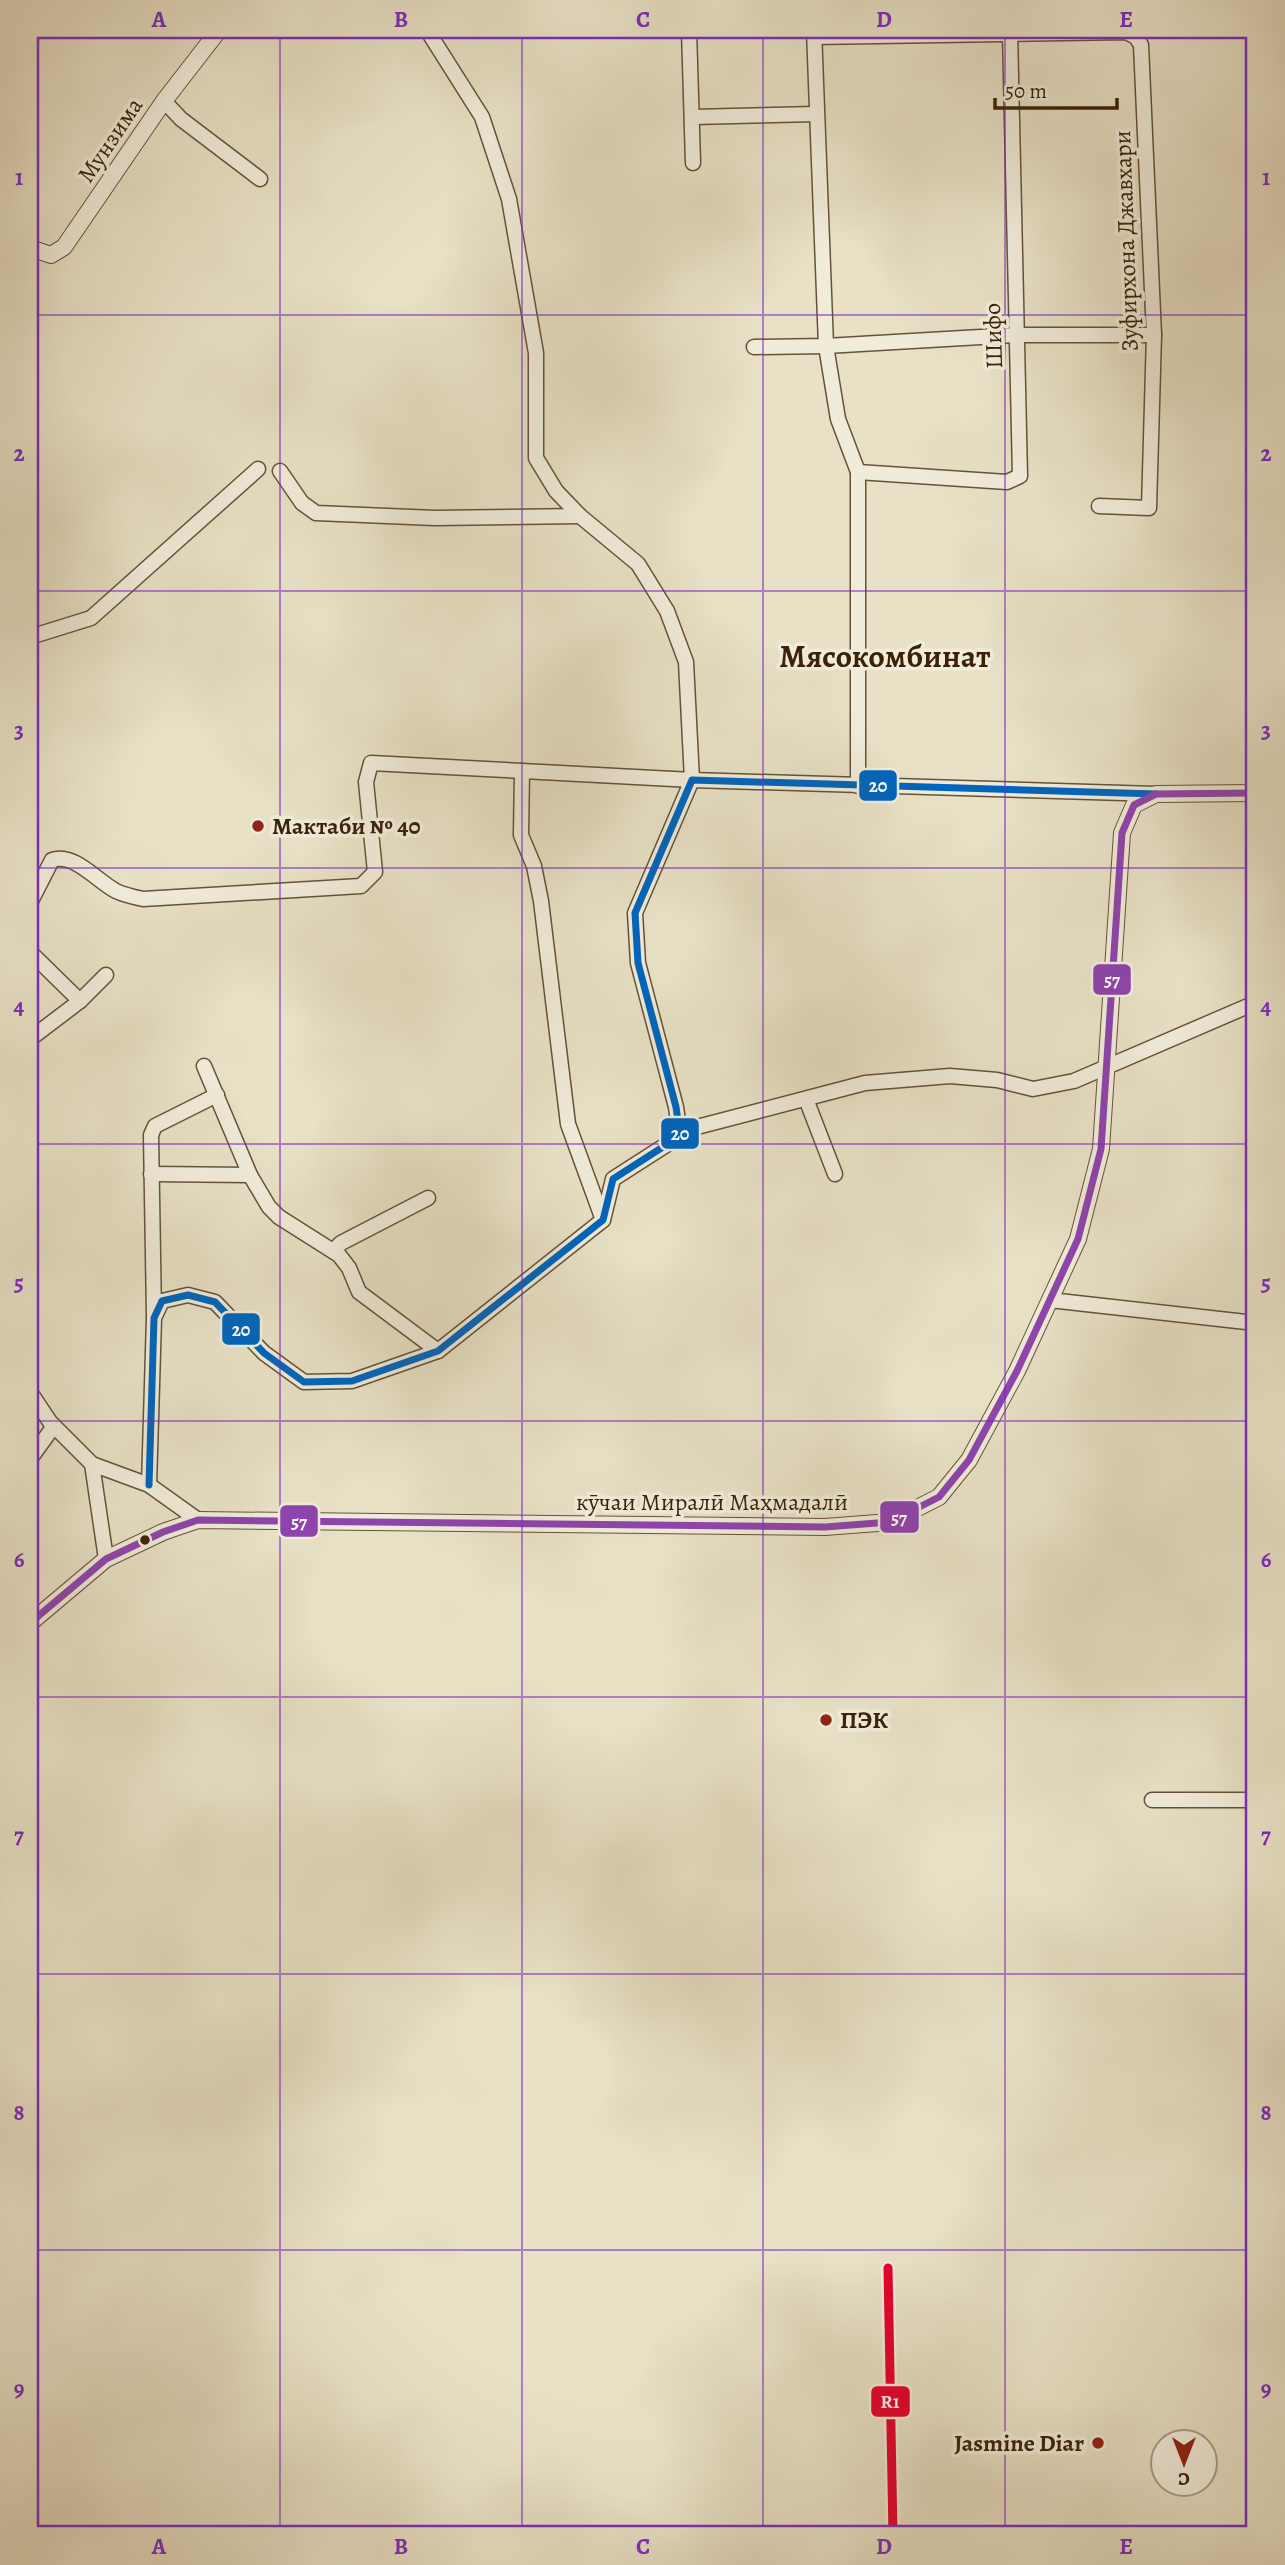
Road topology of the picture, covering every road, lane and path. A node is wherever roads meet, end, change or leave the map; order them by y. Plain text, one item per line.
1 (33, 30) edge
2 (219, 30) edge
3 (427, 30) edge
4 (688, 30) edge
5 (1010, 32) junction
6 (814, 33) edge
7 (30, 44) edge
8 (164, 101) junction
9 (816, 114) junction
10 (693, 117) junction
11 (693, 163) dead end
12 (260, 179) dead end
13 (30, 248) edge
14 (1015, 335) junction
15 (1154, 335) junction
16 (754, 346) dead end
17 (826, 346) junction
18 (258, 469) dead end
19 (280, 471) dead end
20 (858, 472) junction
21 (1099, 506) dead end
22 (580, 516) junction
23 (30, 637) edge
24 (522, 771) junction
25 (692, 780) junction
26 (858, 786) junction
27 (1255, 793) edge
28 (1156, 794) junction
29 (30, 903) edge
30 (30, 952) edge
31 (106, 975) dead end
32 (80, 1001) junction
33 (1255, 1003) edge
34 (30, 1039) edge
35 (204, 1066) dead end
36 (1105, 1070) junction
37 (217, 1095) junction
38 (806, 1099) junction
39 (680, 1136) junction
40 (151, 1174) junction
41 (835, 1174) dead end
42 (250, 1175) junction
43 (428, 1198) dead end
44 (603, 1220) junction
45 (333, 1251) junction
46 (1050, 1300) junction
47 (154, 1318) junction
48 (1255, 1323) edge
49 (438, 1352) junction
50 (30, 1392) edge
51 (54, 1426) junction
52 (30, 1459) edge
53 (92, 1464) junction
54 (149, 1485) junction
55 (198, 1520) junction
56 (106, 1559) junction
57 (30, 1623) edge
58 (1152, 1800) dead end
59 (1255, 1800) edge

1 - 7 street
2 - 8 street, Мунзима
3 - 22 street
4 - 10 street
5 - 6 street, Зуфирхона Джавхари
5 - 14 street, Шифо
5 - 15 street, Зуфирхона Джавхари
6 - 9 street
8 - 12 street
8 - 13 street, Мунзима
9 - 10 street
9 - 17 street
10 - 11 street
14 - 15 street
14 - 17 street
14 - 20 street, Шифо
15 - 21 street, Зуфирхона Джавхари
16 - 17 street
17 - 20 street
18 - 23 street
19 - 22 street
20 - 26 street
22 - 25 street
24 - 25 street
24 - 29 street
24 - 44 street
25 - 26 street
25 - 39 street
26 - 28 street
27 - 28 street
28 - 36 street, кӯчаи Миралӣ Маҳмадалӣ
30 - 32 street
31 - 32 street
32 - 34 street
33 - 36 street
35 - 37 street
36 - 38 street
36 - 46 street, кӯчаи Миралӣ Маҳмадалӣ
37 - 40 street
37 - 42 street
38 - 39 street
38 - 41 street
39 - 44 street
40 - 42 street
40 - 47 street
42 - 45 street
43 - 45 street
44 - 49 street
45 - 49 street
46 - 48 street
46 - 55 street, кӯчаи Миралӣ Маҳмадалӣ
47 - 49 street
47 - 54 street
50 - 51 street
51 - 52 street
51 - 53 street
53 - 54 street
53 - 56 street
54 - 55 street
55 - 56 street, кӯчаи Миралӣ Маҳмадалӣ
56 - 57 street, кӯчаи Миралӣ Маҳмадалӣ
58 - 59 street

